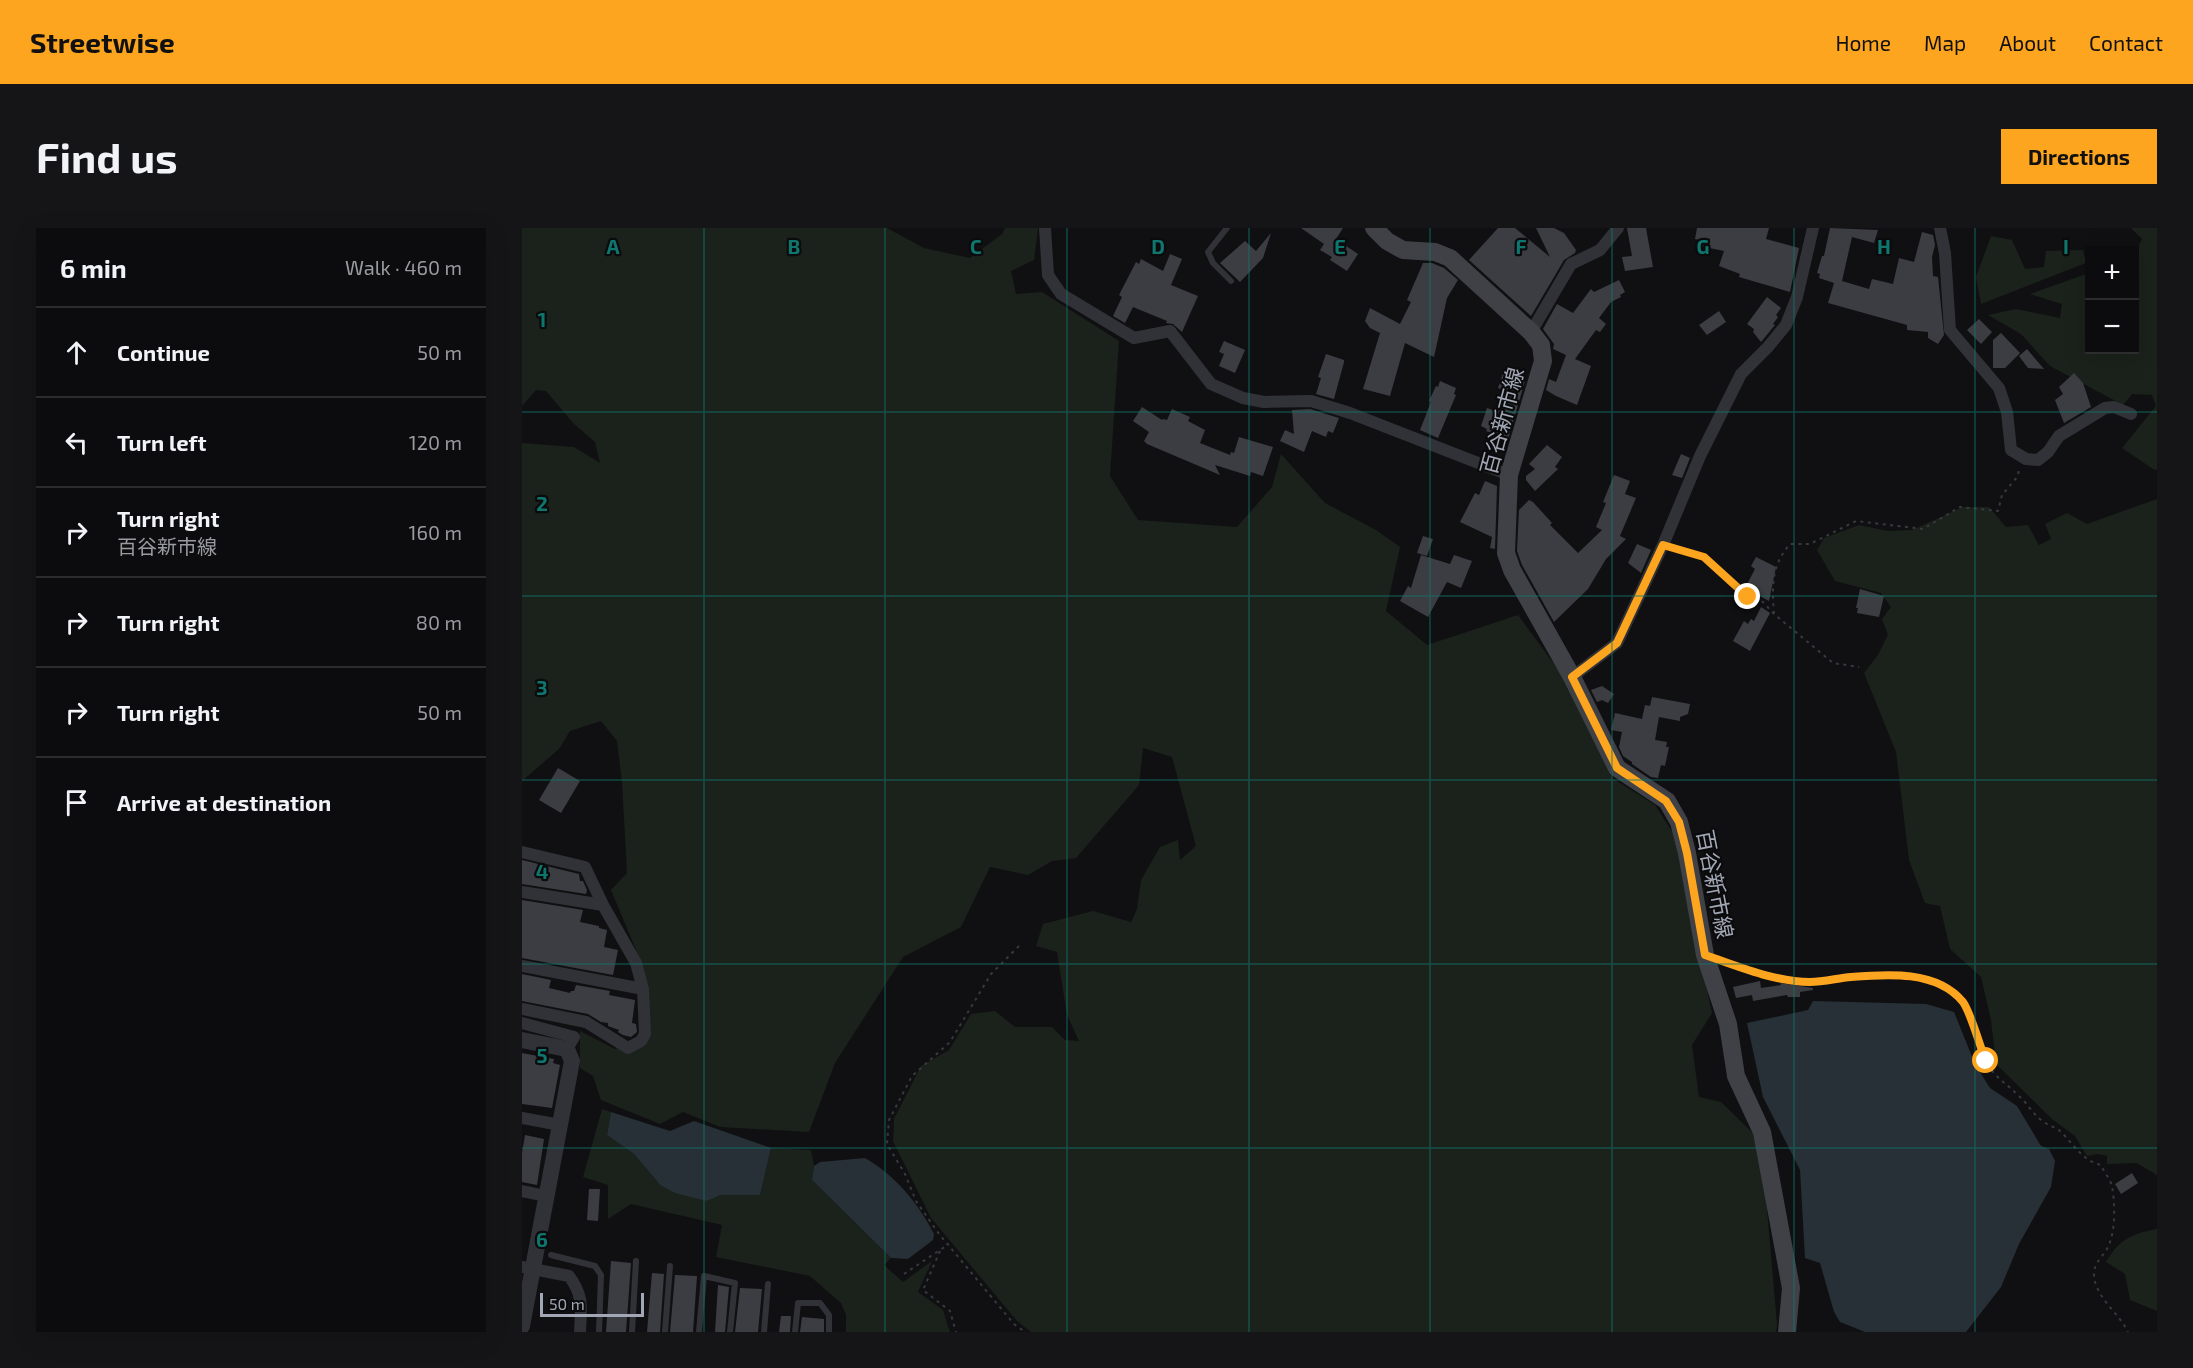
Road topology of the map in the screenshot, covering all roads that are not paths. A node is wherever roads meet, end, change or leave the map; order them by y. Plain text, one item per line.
1 (1046, 228) edge
2 (1227, 228) edge
3 (1374, 228) edge
4 (1618, 228) edge
5 (1813, 228) edge
6 (1940, 228) edge
7 (1232, 280) dead end
8 (1531, 332) junction
9 (2131, 414) dead end
10 (1509, 475) junction
11 (1572, 677) junction
12 (522, 852) edge
13 (522, 892) edge
14 (603, 905) junction
15 (522, 966) edge
16 (643, 989) junction
17 (522, 1009) edge
18 (522, 1023) edge
19 (522, 1040) edge
20 (567, 1049) junction
21 (522, 1118) edge
22 (560, 1125) junction
23 (522, 1191) edge
24 (546, 1196) junction
25 (551, 1255) dead end
26 (636, 1261) dead end
27 (670, 1266) dead end
28 (527, 1268) edge
29 (768, 1284) dead end
30 (522, 1326) edge
31 (580, 1332) edge
32 (599, 1332) edge
33 (632, 1332) edge
34 (665, 1332) edge
35 (699, 1332) edge
36 (730, 1332) edge
37 (764, 1332) edge
38 (795, 1332) edge
39 (829, 1332) edge
40 (1787, 1332) edge

1 - 10 street
2 - 7 lane
3 - 8 main road, 百谷新市線
4 - 8 street
5 - 11 street
6 - 9 street
8 - 10 main road, 百谷新市線
10 - 11 main road, 百谷新市線
11 - 40 main road, 百谷新市線
12 - 14 street
13 - 14 street
14 - 16 street
15 - 16 street
16 - 17 street
18 - 20 street
19 - 20 street
20 - 22 street
21 - 22 street
22 - 24 street
23 - 24 street
24 - 28 street
25 - 32 lane
26 - 33 lane
27 - 34 lane
28 - 30 street
28 - 31 street
29 - 37 lane
35 - 36 lane
38 - 39 lane

